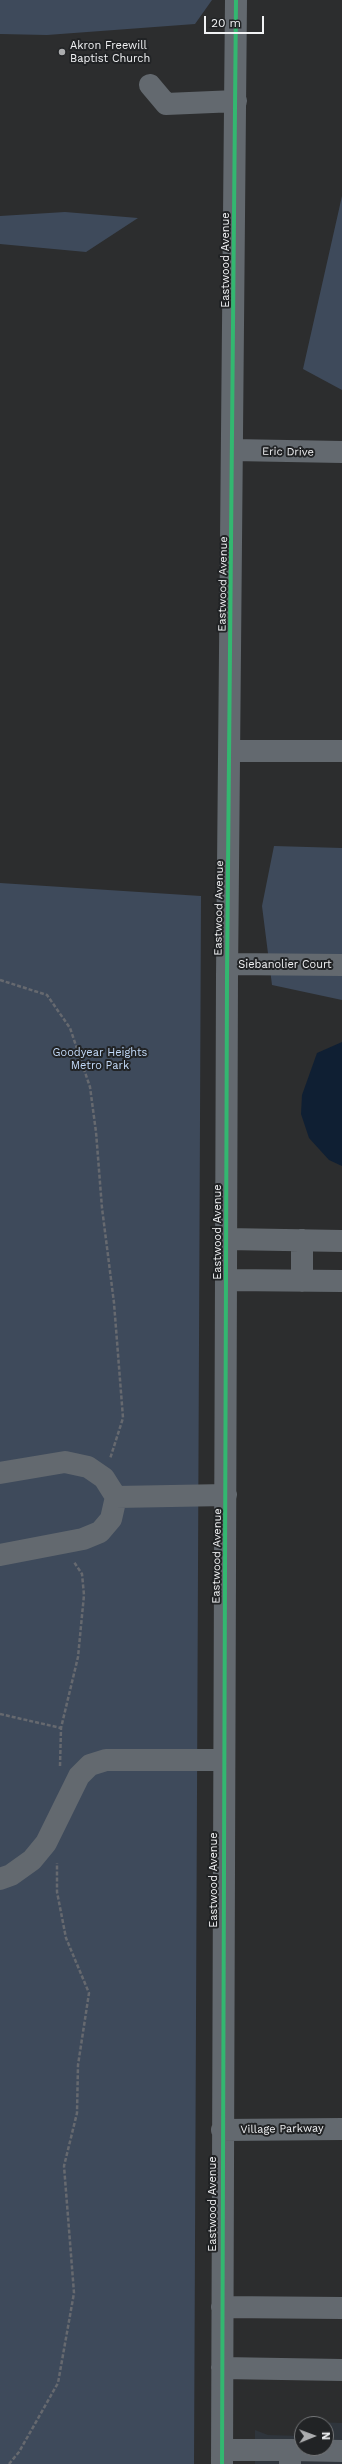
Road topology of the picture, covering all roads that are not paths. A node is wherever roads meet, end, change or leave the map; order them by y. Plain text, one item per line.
1 (236, 0) edge
2 (150, 85) dead end
3 (236, 101) junction
4 (233, 450) junction
5 (342, 452) edge
6 (230, 751) junction
7 (342, 751) edge
8 (228, 964) junction
9 (342, 965) edge
10 (227, 1239) junction
11 (302, 1240) junction
12 (342, 1241) edge
13 (226, 1280) junction
14 (302, 1281) junction
15 (342, 1281) edge
16 (0, 1473) edge
17 (226, 1495) junction
18 (116, 1497) junction
19 (0, 1555) edge
20 (224, 1760) junction
21 (0, 1879) edge
22 (342, 2128) edge
23 (222, 2130) junction
24 (222, 2307) junction
25 (342, 2308) edge
26 (222, 2368) junction
27 (342, 2370) edge
28 (342, 2451) edge
29 (222, 2457) edge
30 (290, 2457) edge

1 - 3 street, Eastwood Avenue
2 - 3 street
3 - 4 street, Eastwood Avenue
4 - 5 street, Eric Drive
4 - 6 street, Eastwood Avenue
6 - 7 street
6 - 8 street, Eastwood Avenue
8 - 9 street, Siebanolier Court
8 - 10 street, Eastwood Avenue
10 - 11 street
10 - 13 street, Eastwood Avenue
11 - 12 street
11 - 14 street
13 - 14 street
13 - 17 street, Eastwood Avenue
14 - 15 street
16 - 18 street
17 - 18 street
17 - 20 street, Eastwood Avenue
18 - 19 street
20 - 21 street
20 - 23 street, Eastwood Avenue
22 - 23 street, Village Parkway
23 - 24 street, Eastwood Avenue
24 - 25 street
24 - 26 street, Eastwood Avenue
26 - 27 street
26 - 29 street, Eastwood Avenue
28 - 30 street
29 - 30 street

